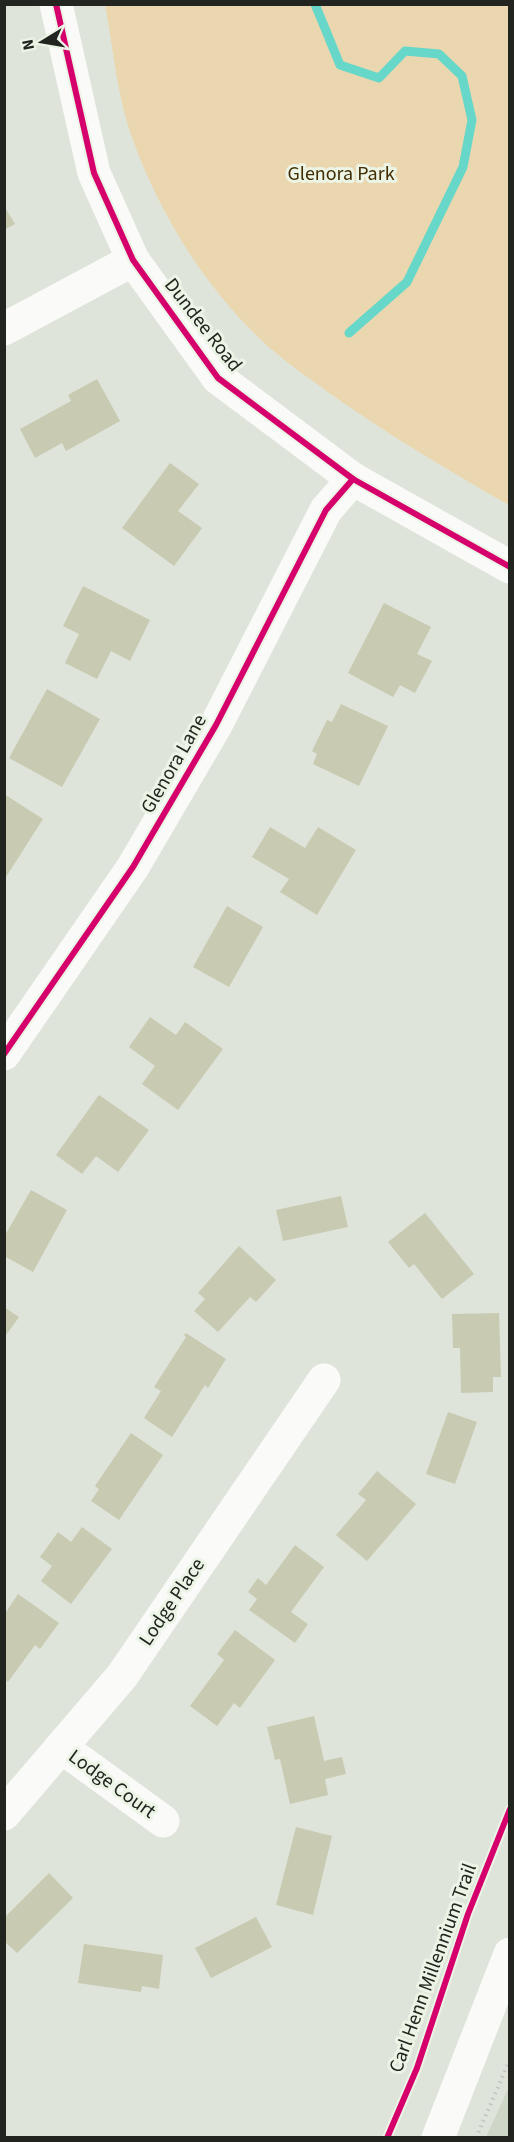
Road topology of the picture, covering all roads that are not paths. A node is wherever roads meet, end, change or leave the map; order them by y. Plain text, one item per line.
1 (56, 4) edge
2 (133, 260) junction
3 (4, 329) edge
4 (352, 480) junction
5 (510, 567) edge
6 (4, 1054) edge
7 (324, 1380) dead end
8 (61, 1747) junction
9 (4, 1814) edge
10 (164, 1821) dead end
11 (510, 1954) edge
12 (438, 2138) edge

1 - 2 street, Dundee Road
2 - 3 street
2 - 4 street, Dundee Road
4 - 5 street, Dundee Road
4 - 6 street, Glenora Lane
7 - 8 street, Lodge Place
8 - 9 street, Lodge Place
8 - 10 street, Lodge Court
11 - 12 street

